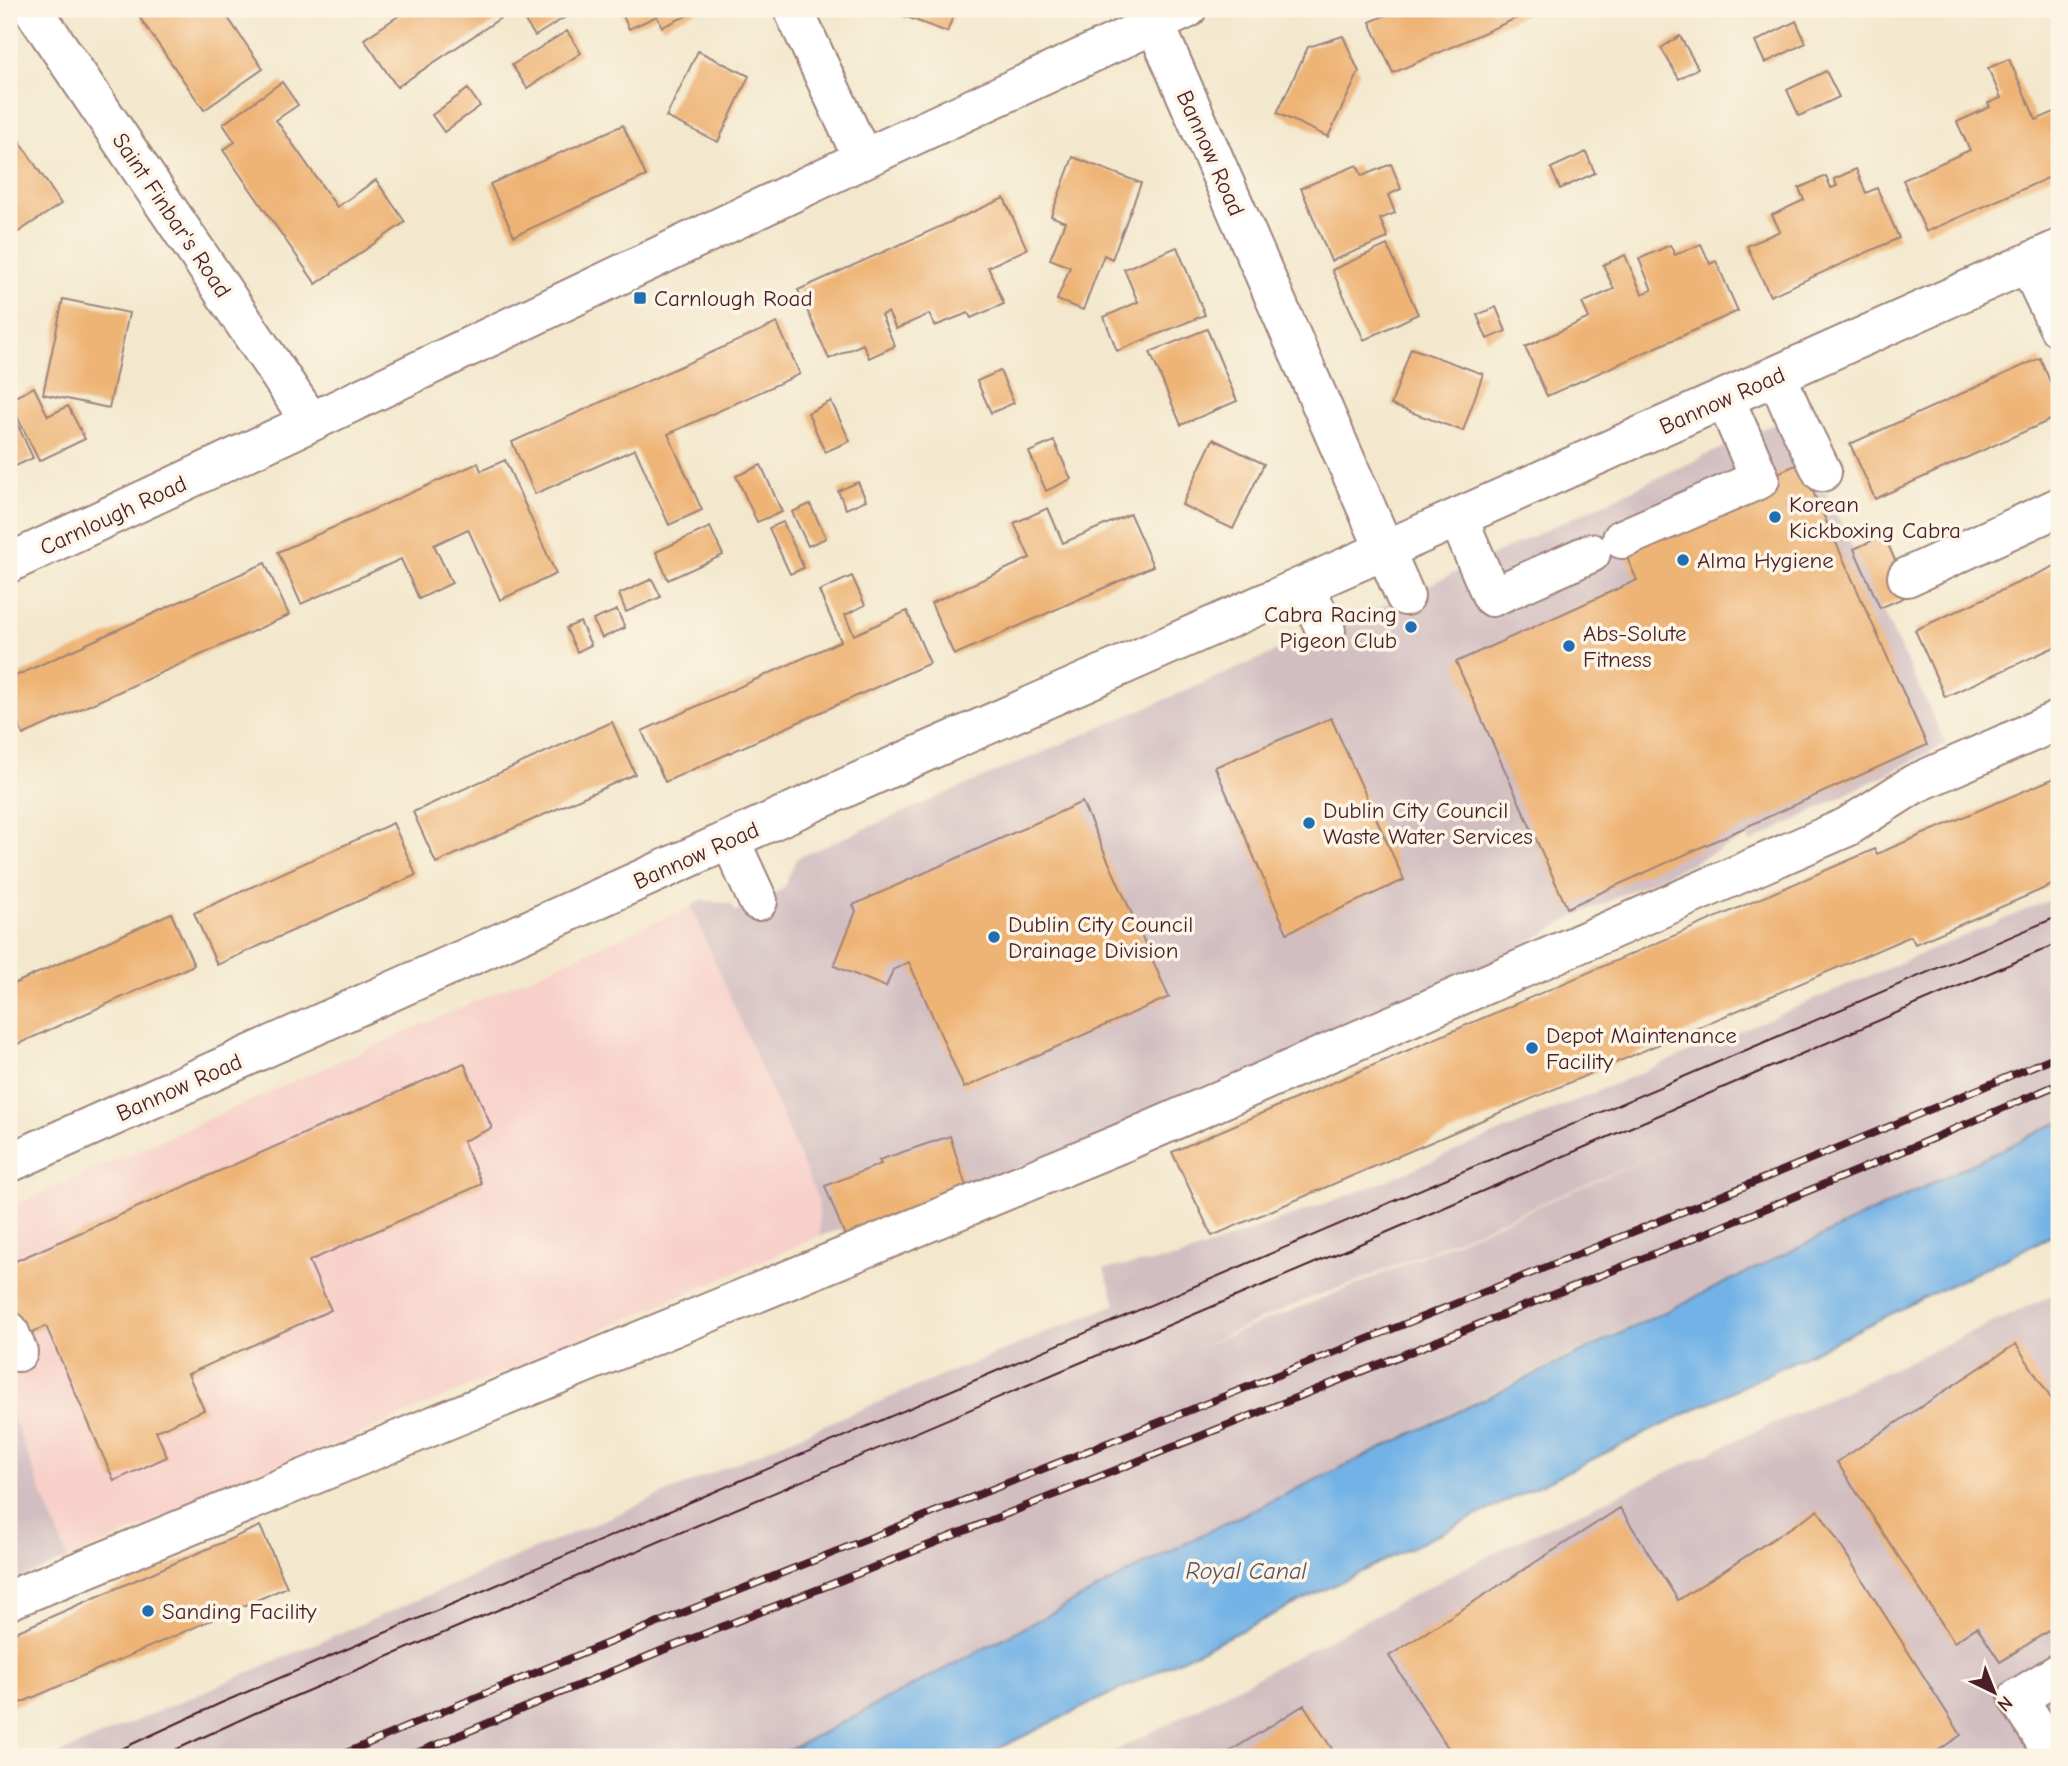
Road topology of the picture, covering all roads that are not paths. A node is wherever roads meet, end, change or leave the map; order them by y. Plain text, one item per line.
1 (33, 9) edge
2 (793, 9) edge
3 (1171, 16) edge
4 (863, 159) junction
5 (2044, 256) edge
6 (2059, 328) edge
7 (1777, 376) junction
8 (1725, 399) junction
9 (311, 422) junction
10 (1822, 472) dead end
11 (2059, 507) edge
12 (1458, 518) junction
13 (1385, 550) junction
14 (9, 564) edge
15 (1907, 577) dead end
16 (1305, 586) junction
17 (1405, 596) dead end
18 (1326, 631) dead end
19 (2059, 720) edge
20 (730, 840) junction
21 (758, 901) dead end
22 (9, 1163) edge
23 (9, 1600) edge
24 (2059, 1672) edge
25 (2055, 1757) edge

1 - 9 street, Saint Finbar's Road
2 - 4 street
3 - 4 street, Carnlough Road
3 - 13 street, Bannow Road
4 - 9 street, Carnlough Road
5 - 6 street
5 - 7 street, Bannow Road
7 - 8 street, Bannow Road
7 - 10 street
8 - 12 street, Bannow Road
8 - 12 street
9 - 14 street, Carnlough Road
11 - 15 street
12 - 13 street, Bannow Road
13 - 16 street, Bannow Road
13 - 17 street
16 - 18 street
16 - 20 street, Bannow Road
19 - 23 street
20 - 21 street
20 - 22 street, Bannow Road
24 - 25 street

